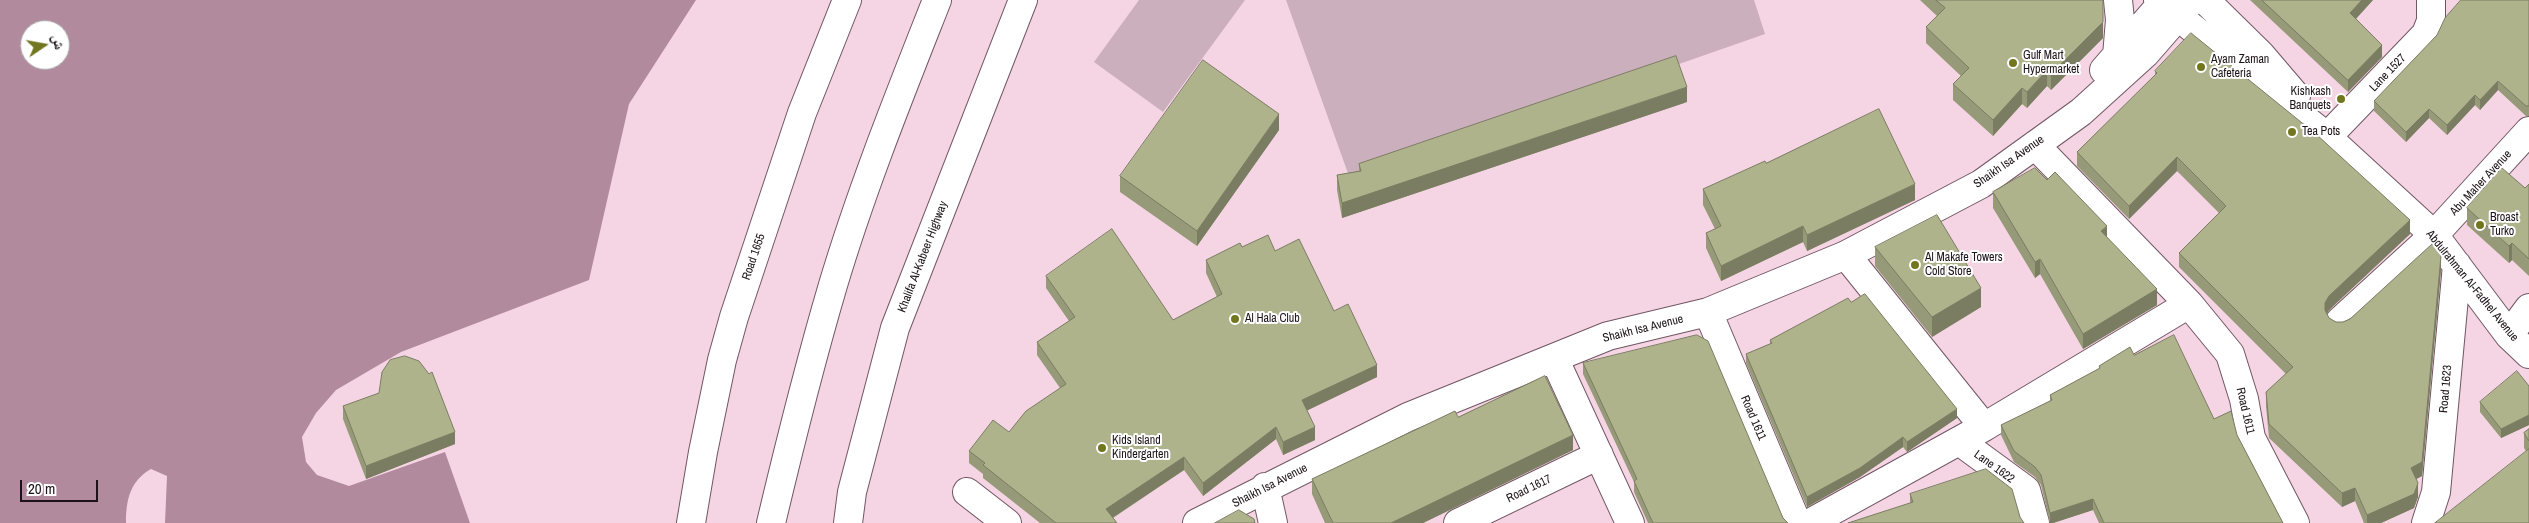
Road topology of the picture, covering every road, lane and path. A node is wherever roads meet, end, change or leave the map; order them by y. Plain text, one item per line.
1 (847, 0) edge
2 (937, 0) edge
3 (1023, 0) edge
4 (2118, 0) edge
5 (2205, 0) edge
6 (2431, 0) edge
7 (2171, 4) edge
8 (2117, 56) junction
9 (2529, 131) edge
10 (2327, 137) junction
11 (2044, 139) junction
12 (2434, 235) junction
13 (1846, 255) junction
14 (2457, 265) junction
15 (2189, 304) junction
16 (2529, 308) edge
17 (1708, 312) junction
18 (2340, 321) edge
19 (2509, 335) junction
20 (2529, 354) edge
21 (1554, 358) junction
22 (1984, 427) junction
23 (1959, 441) junction
24 (1599, 455) junction
25 (1265, 487) junction
26 (967, 492) dead end
27 (2432, 520) edge
28 (691, 523) edge
29 (772, 523) edge
30 (848, 523) edge
31 (1007, 523) edge
32 (1198, 523) edge
33 (1273, 523) edge
34 (1458, 523) edge
35 (1630, 523) edge
36 (1797, 523) edge
37 (1810, 523) edge
38 (2035, 523) edge
39 (2295, 523) edge

1 - 28 street, Road 1655
2 - 29 street
3 - 30 street, Khalifa Al-Kabeer Highway
4 - 8 street
5 - 10 street, Abdulrahman Al-Fadhel Avenue
6 - 10 street, Lane 1527
7 - 8 street, Shaikh Isa Avenue
7 - 10 street, Abdulrahman Al-Fadhel Avenue
7 - 11 street, Shaikh Isa Avenue
8 - 11 street, Shaikh Isa Avenue
9 - 12 street, Abu Maher Avenue
10 - 12 street, Abdulrahman Al-Fadhel Avenue
11 - 13 street, Shaikh Isa Avenue
11 - 15 street, Road 1611
12 - 14 street, Abdulrahman Al-Fadhel Avenue
12 - 18 street
13 - 17 street, Shaikh Isa Avenue
13 - 22 street
14 - 19 street, Abdulrahman Al-Fadhel Avenue
14 - 27 street, Road 1623
15 - 22 street
15 - 39 street, Road 1611
16 - 19 street
17 - 21 street, Shaikh Isa Avenue
17 - 36 street, Road 1611
19 - 20 street, Abdulrahman Al-Fadhel Avenue
21 - 24 street
21 - 25 street, Shaikh Isa Avenue
22 - 23 street
23 - 37 street
23 - 38 street, Lane 1622
24 - 34 street, Road 1617
24 - 35 street
25 - 32 street, Shaikh Isa Avenue
25 - 33 street
26 - 31 street

